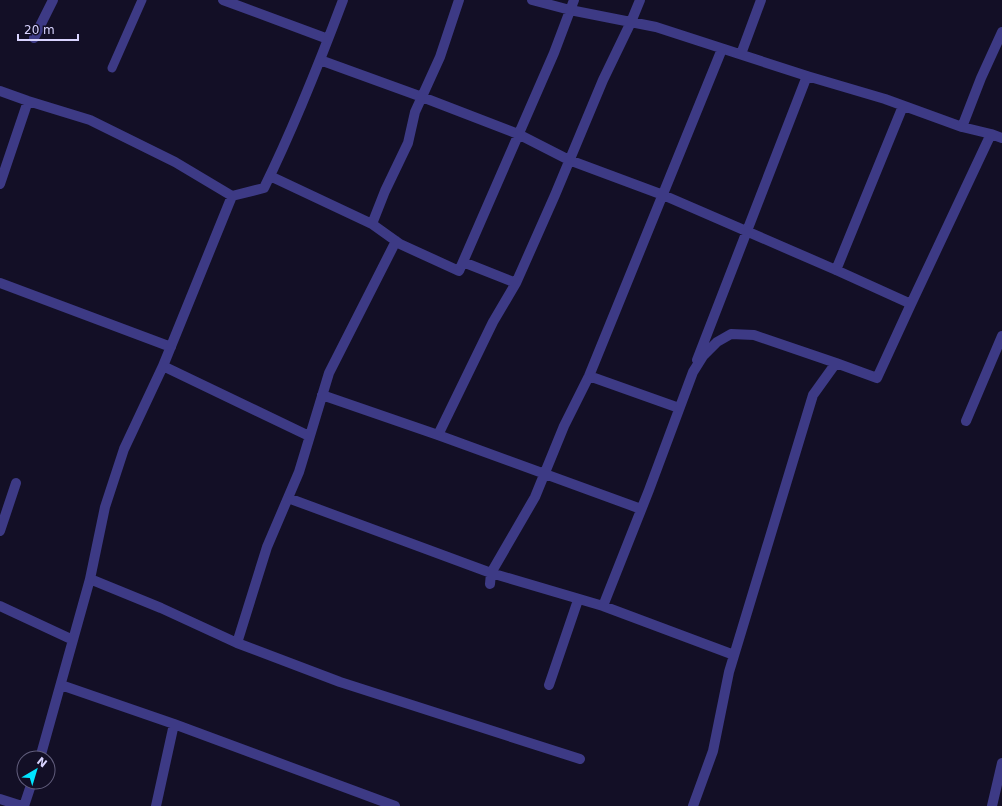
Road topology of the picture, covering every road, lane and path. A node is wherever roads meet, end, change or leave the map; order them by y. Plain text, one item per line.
1 (53, 0) edge
2 (142, 0) edge
3 (223, 0) edge
4 (343, 0) edge
5 (459, 0) edge
6 (532, 0) edge
7 (574, 0) edge
8 (640, 0) edge
9 (761, 0) edge
10 (570, 10) junction
11 (631, 22) junction
12 (1002, 32) edge
13 (34, 38) dead end
14 (328, 39) junction
15 (722, 49) junction
16 (740, 54) junction
17 (320, 60) junction
18 (112, 68) dead end
19 (807, 76) junction
20 (0, 91) edge
21 (422, 97) junction
22 (28, 101) junction
23 (903, 106) junction
24 (962, 127) junction
25 (518, 134) junction
26 (991, 134) junction
27 (1002, 138) edge
28 (570, 160) junction
29 (270, 176) junction
30 (0, 184) edge
31 (663, 195) junction
32 (232, 196) junction
33 (372, 224) junction
34 (746, 231) junction
35 (396, 241) junction
36 (463, 262) junction
37 (836, 270) junction
38 (516, 282) junction
39 (0, 283) edge
40 (910, 304) junction
41 (1002, 336) edge
42 (171, 347) junction
43 (836, 363) junction
44 (163, 366) junction
45 (693, 372) junction
46 (589, 376) junction
47 (322, 395) junction
48 (679, 408) junction
49 (966, 421) dead end
50 (438, 434) junction
51 (309, 436) junction
52 (544, 473) junction
53 (16, 483) dead end
54 (288, 498) junction
55 (641, 509) junction
56 (0, 531) edge
57 (491, 572) junction
58 (90, 579) junction
59 (490, 584) dead end
60 (578, 600) junction
61 (0, 606) edge
62 (603, 606) junction
63 (73, 640) junction
64 (237, 643) junction
65 (734, 655) junction
66 (61, 685) junction
67 (549, 685) dead end
68 (174, 724) junction
69 (42, 750) edge
70 (580, 759) dead end
71 (1002, 762) edge
72 (29, 790) edge
73 (0, 799) edge
74 (23, 806) edge
75 (156, 806) edge
76 (395, 806) edge
77 (694, 806) edge
78 (992, 806) edge

1 - 13 street
2 - 18 lane
3 - 14 street
4 - 14 street
5 - 21 street
6 - 10 street
7 - 10 street
8 - 11 street
9 - 16 street
10 - 11 street
10 - 25 street
11 - 15 street
11 - 28 street
12 - 24 street
14 - 17 street
15 - 16 street
15 - 31 street
16 - 19 street
17 - 21 street
17 - 29 street
19 - 23 street
19 - 34 street
20 - 22 street
21 - 25 street
21 - 33 street
22 - 30 street
22 - 32 street
23 - 24 street
23 - 37 street
24 - 26 street
25 - 28 street
25 - 36 street
26 - 27 street
26 - 40 street
28 - 31 street
28 - 38 street
29 - 32 street
29 - 33 street
31 - 34 street
31 - 46 street
32 - 42 street
33 - 35 street
34 - 37 street
34 - 45 street
35 - 36 street
35 - 47 street
36 - 38 street
37 - 40 street
38 - 50 street
39 - 42 street
40 - 43 street
41 - 49 street
42 - 44 street
43 - 45 street
43 - 65 street
44 - 51 street
44 - 58 street
45 - 48 street
46 - 48 street
46 - 52 street
47 - 50 street
47 - 51 street
48 - 55 street
50 - 52 street
51 - 54 street
52 - 55 street
52 - 57 street
53 - 56 street
54 - 57 street
54 - 64 street
55 - 62 street
57 - 59 street
57 - 60 street
58 - 63 street
58 - 64 street
60 - 62 street
60 - 67 street
61 - 63 street
62 - 65 street
63 - 66 street
64 - 70 street
65 - 77 street
66 - 68 street
66 - 69 street
68 - 75 street
68 - 76 street
71 - 78 street
72 - 74 street
73 - 74 street

